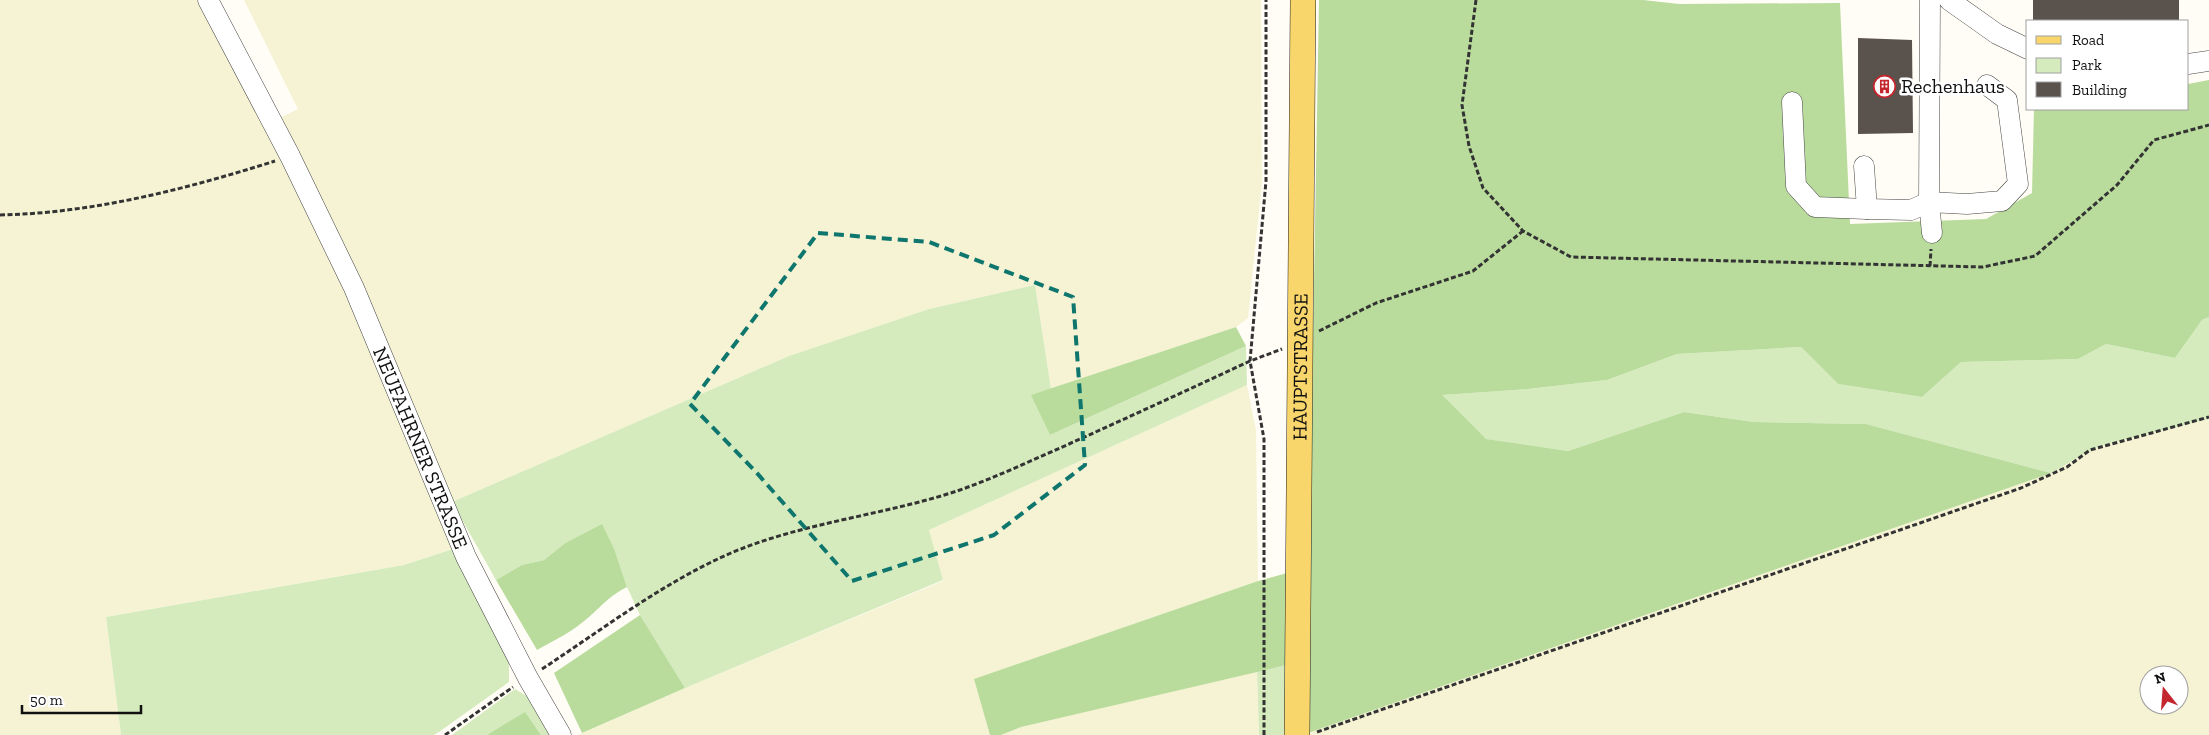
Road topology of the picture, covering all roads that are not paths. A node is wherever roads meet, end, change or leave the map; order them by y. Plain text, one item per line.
1 (208, 0) edge
2 (1303, 0) edge
3 (1930, 0) edge
4 (1949, 0) edge
5 (2026, 48) edge
6 (2209, 61) edge
7 (2189, 64) edge
8 (1987, 85) dead end
9 (1792, 102) dead end
10 (1864, 166) dead end
11 (1928, 202) junction
12 (1866, 210) junction
13 (1932, 234) dead end
14 (1307, 733) edge
15 (561, 735) edge

1 - 15 street, NEUFAHRNER STRASSE
2 - 14 main road, HAUPTSTRASSE
3 - 11 street
4 - 5 street
6 - 7 street
8 - 11 street
9 - 12 street
10 - 12 street
11 - 12 street
11 - 13 street

